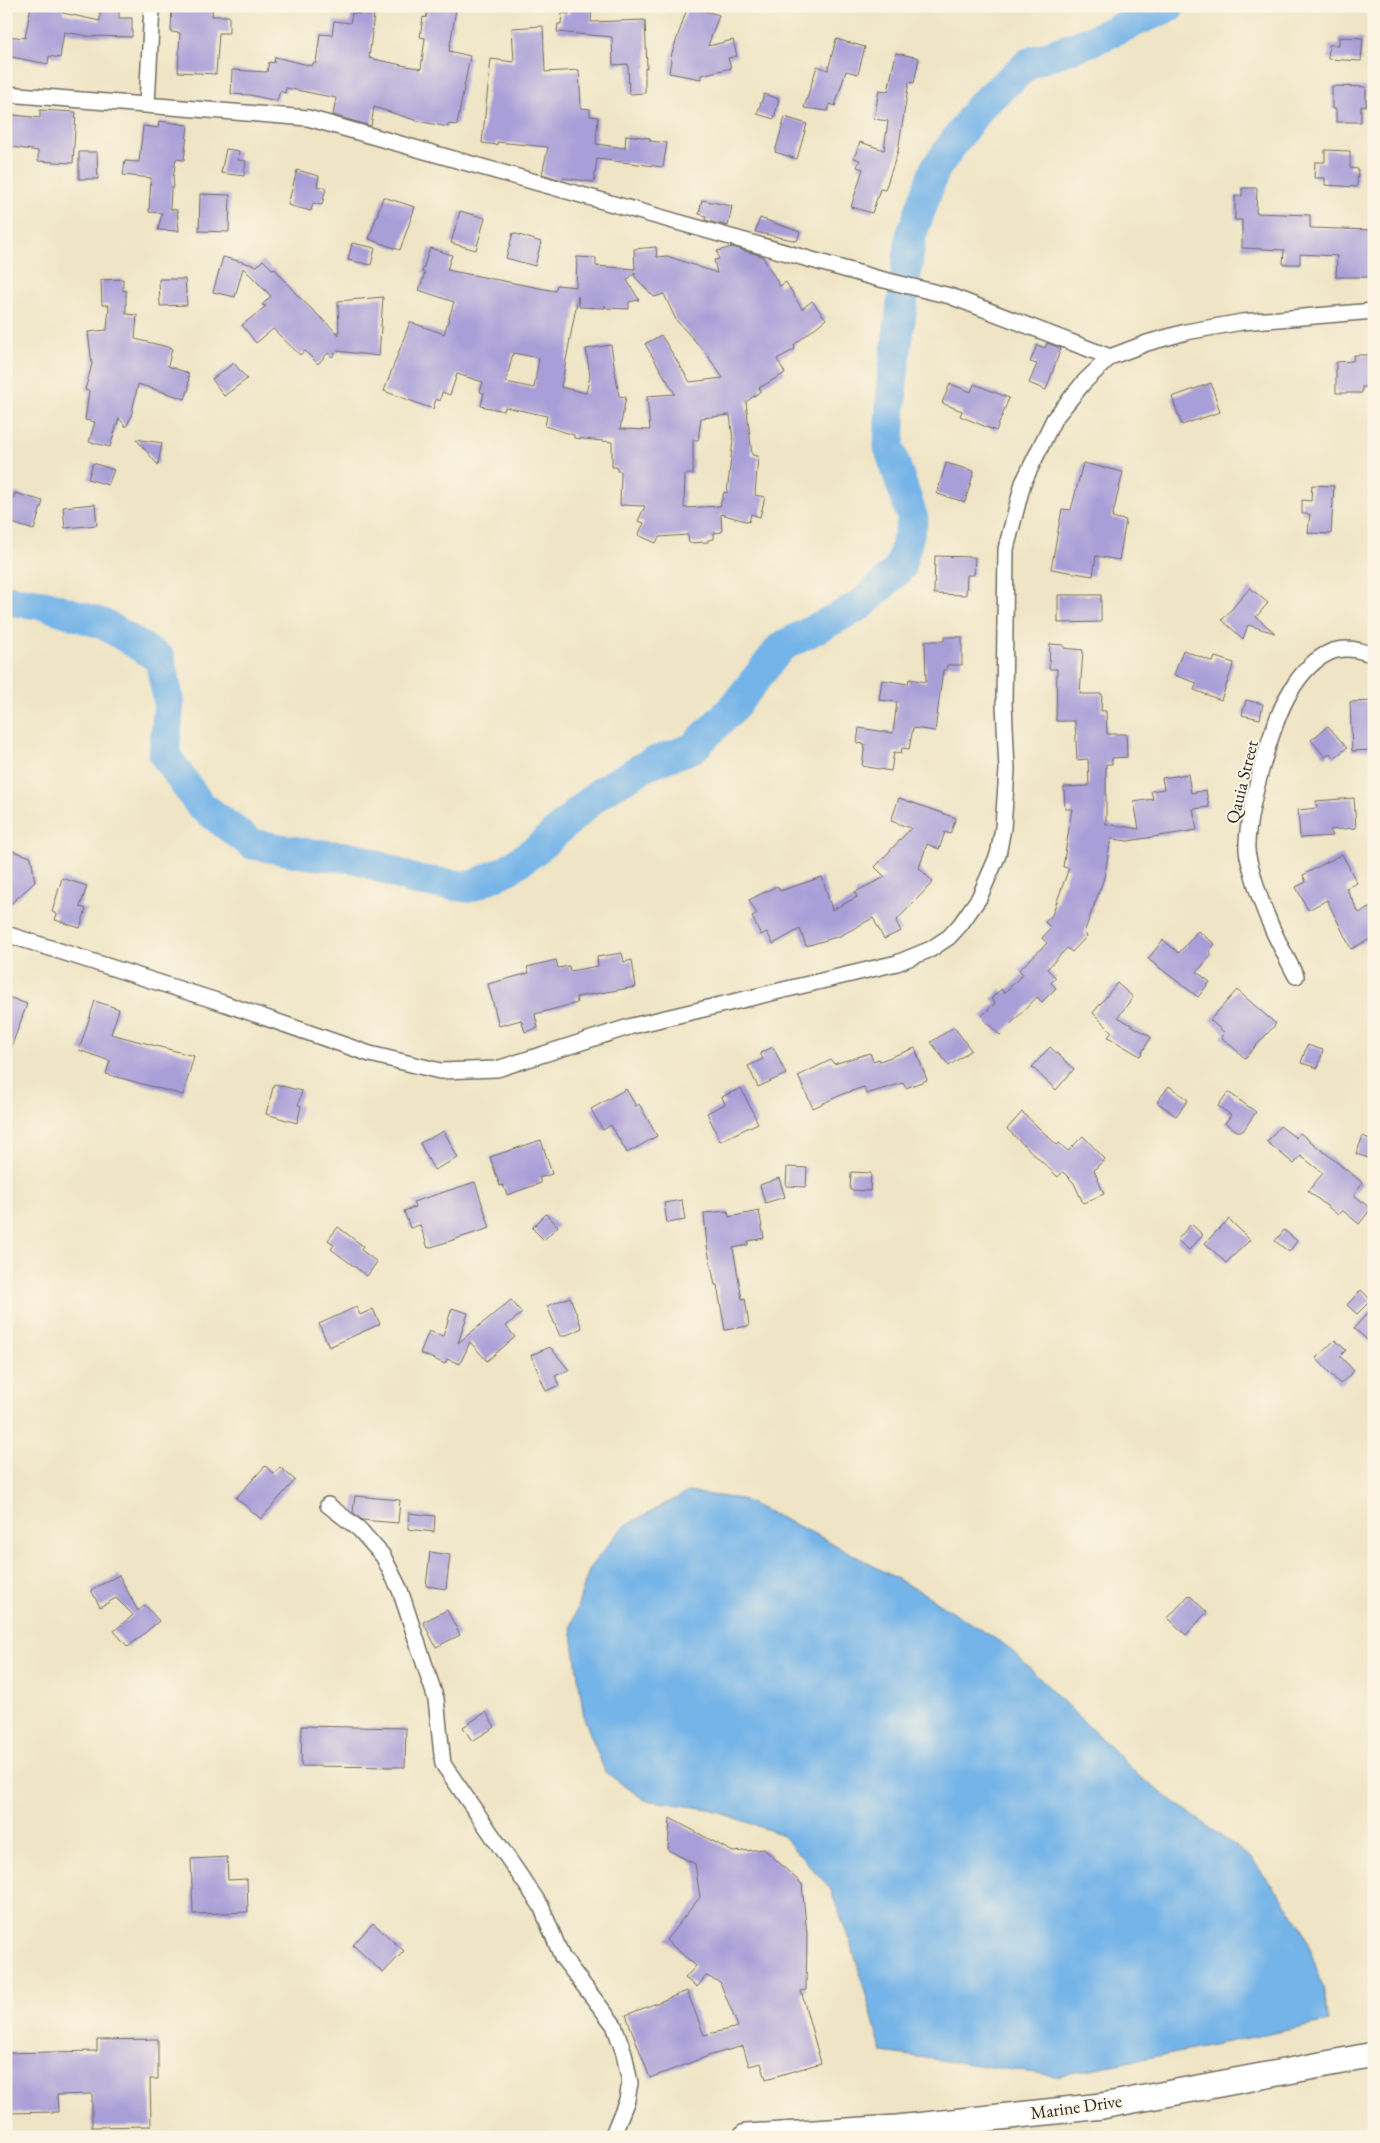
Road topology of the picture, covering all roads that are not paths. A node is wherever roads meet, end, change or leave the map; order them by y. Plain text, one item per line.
1 (152, 6) edge
2 (6, 94) edge
3 (147, 105) junction
4 (1374, 311) edge
5 (1110, 357) junction
6 (1374, 655) edge
7 (6, 934) edge
8 (1296, 976) dead end
9 (328, 1505) dead end
10 (1374, 2055) edge
11 (612, 2137) edge
12 (746, 2137) edge

1 - 3 street
2 - 3 street
3 - 5 street
4 - 5 street
5 - 7 street
6 - 8 street, Qauia Street
9 - 11 street
10 - 12 highway, Marine Drive

